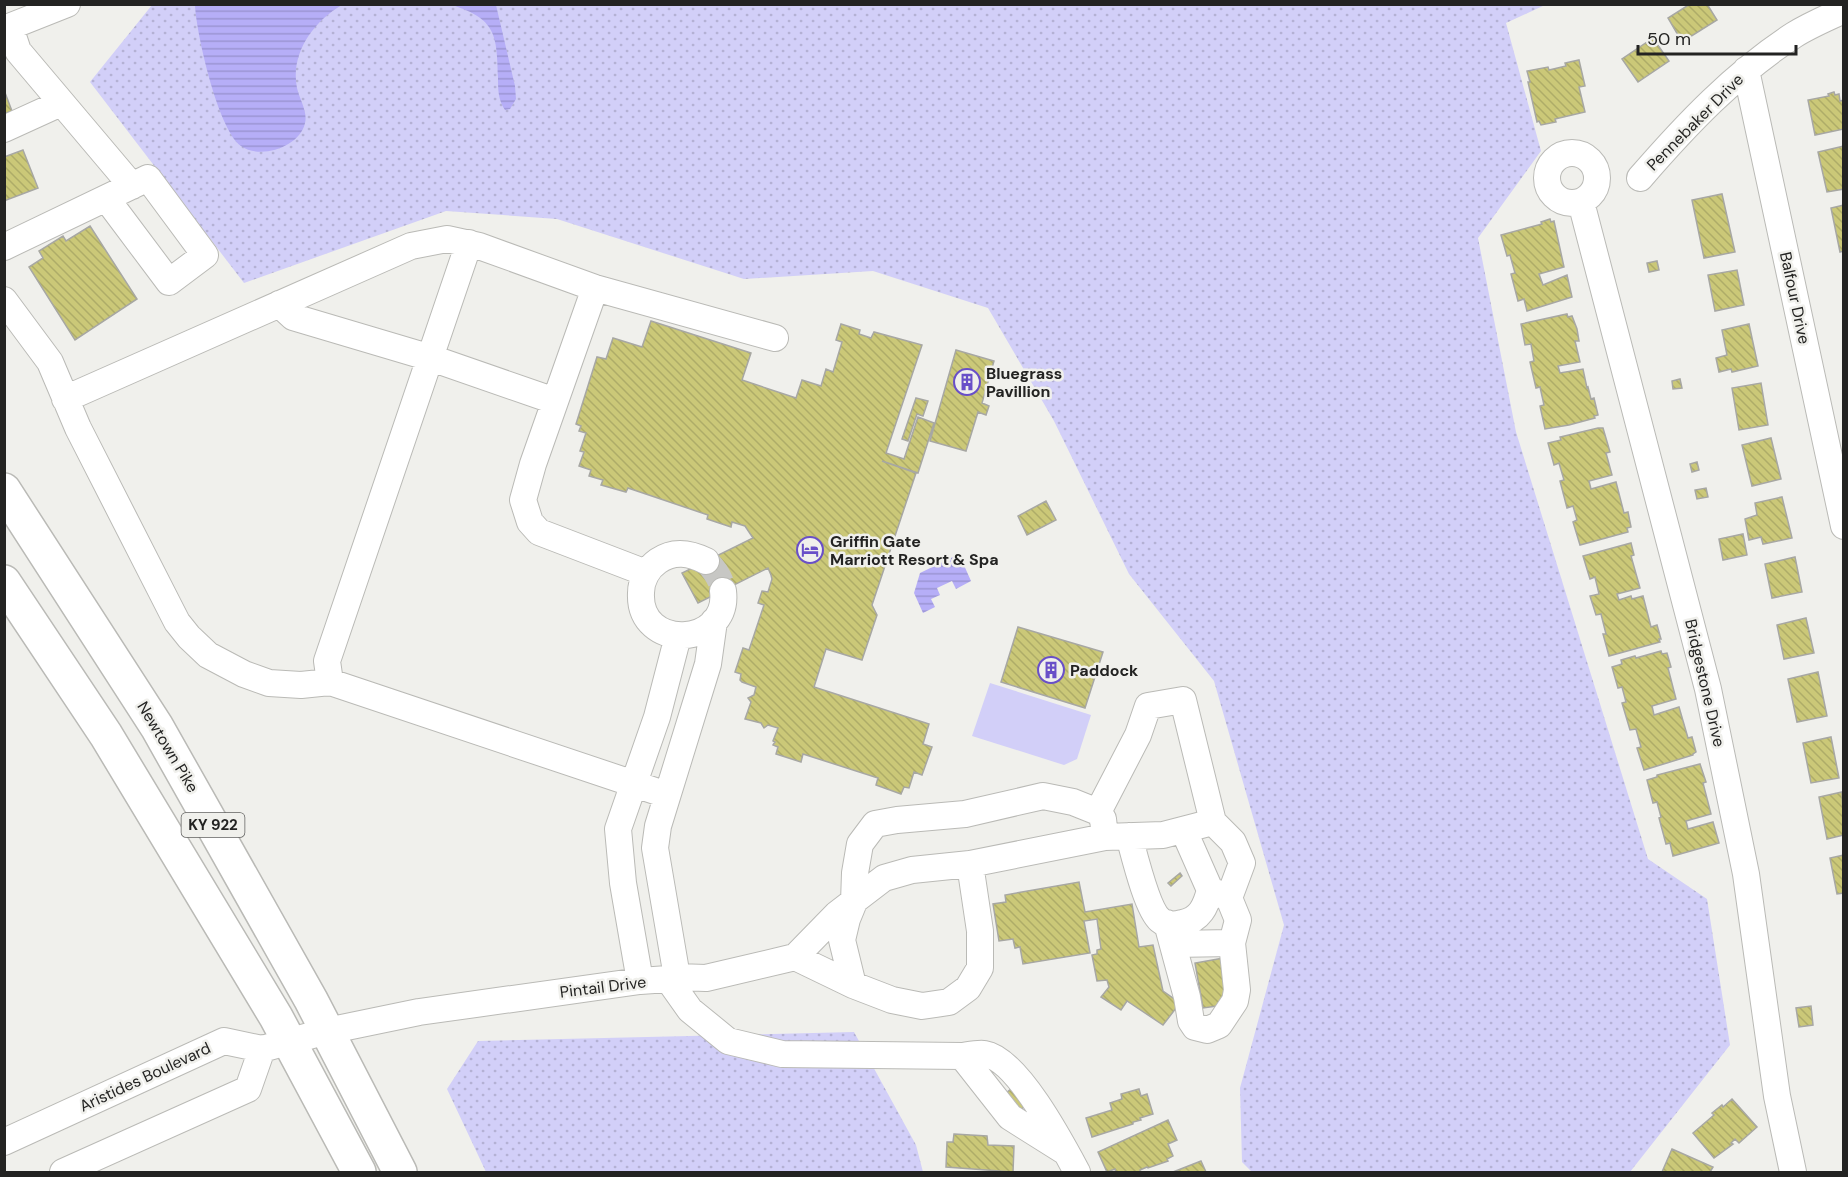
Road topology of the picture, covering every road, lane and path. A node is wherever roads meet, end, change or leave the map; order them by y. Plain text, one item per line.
1 (67, 4) edge
2 (1844, 10) edge
3 (7, 28) edge
4 (1746, 70) junction
5 (61, 103) junction
6 (4, 129) edge
7 (1640, 178) dead end
8 (132, 186) junction
9 (106, 198) junction
10 (1581, 202) dead end
11 (469, 243) junction
12 (4, 247) edge
13 (595, 288) junction
14 (4, 300) edge
15 (279, 304) junction
16 (775, 338) dead end
17 (431, 357) junction
18 (65, 399) junction
19 (555, 401) junction
20 (4, 490) edge
21 (1844, 526) edge
22 (706, 561) tunnel mouth
23 (646, 573) junction
24 (4, 582) edge
25 (723, 591) tunnel mouth
26 (714, 621) junction
27 (678, 636) junction
28 (330, 682) junction
29 (633, 783) junction
30 (667, 795) junction
31 (1098, 812) junction
32 (1214, 822) junction
33 (1184, 831) junction
34 (1117, 837) junction
35 (969, 864) junction
36 (1220, 894) junction
37 (854, 902) junction
38 (1170, 933) junction
39 (1232, 943) junction
40 (795, 957) junction
41 (672, 978) junction
42 (640, 981) junction
43 (852, 986) junction
44 (327, 1031) junction
45 (276, 1045) junction
46 (4, 1142) edge
47 (1071, 1162) edge
48 (63, 1173) edge
49 (359, 1173) edge
50 (400, 1173) edge
51 (1793, 1173) edge

1 - 3 street
2 - 4 street, Pennebaker Drive
3 - 5 street
4 - 7 street, Pennebaker Drive
4 - 21 street, Balfour Drive
5 - 6 street
5 - 8 street
8 - 9 street
8 - 9 street
9 - 12 street
10 - 51 street, Bridgestone Drive
11 - 13 street
11 - 15 street
11 - 17 street
13 - 16 street
13 - 19 street
14 - 18 street
15 - 17 street
15 - 18 street
17 - 19 street
17 - 28 street
18 - 28 street
19 - 23 street
20 - 44 highway, Newtown Pike / KY 922
22 - 23 street
23 - 27 street
24 - 45 highway, KY 922
25 - 26 street
26 - 27 street
26 - 30 street
27 - 29 street
28 - 29 street
29 - 30 street
29 - 42 street
30 - 41 street
31 - 32 street
31 - 34 street
31 - 37 street
32 - 33 street
32 - 36 street
33 - 34 street
33 - 36 street
34 - 35 street
34 - 38 street
35 - 37 street
35 - 43 street
36 - 38 street
36 - 39 street
37 - 40 street
37 - 43 street
38 - 39 street
38 - 39 street
40 - 41 street
40 - 43 street
41 - 42 street, Pintail Drive
41 - 47 street, Pintail Drive
42 - 44 street, Pintail Drive
44 - 45 street, Pintail Drive
44 - 50 highway, Newtown Pike / KY 922
45 - 46 street, Aristides Boulevard
45 - 48 street
45 - 49 highway, KY 922

